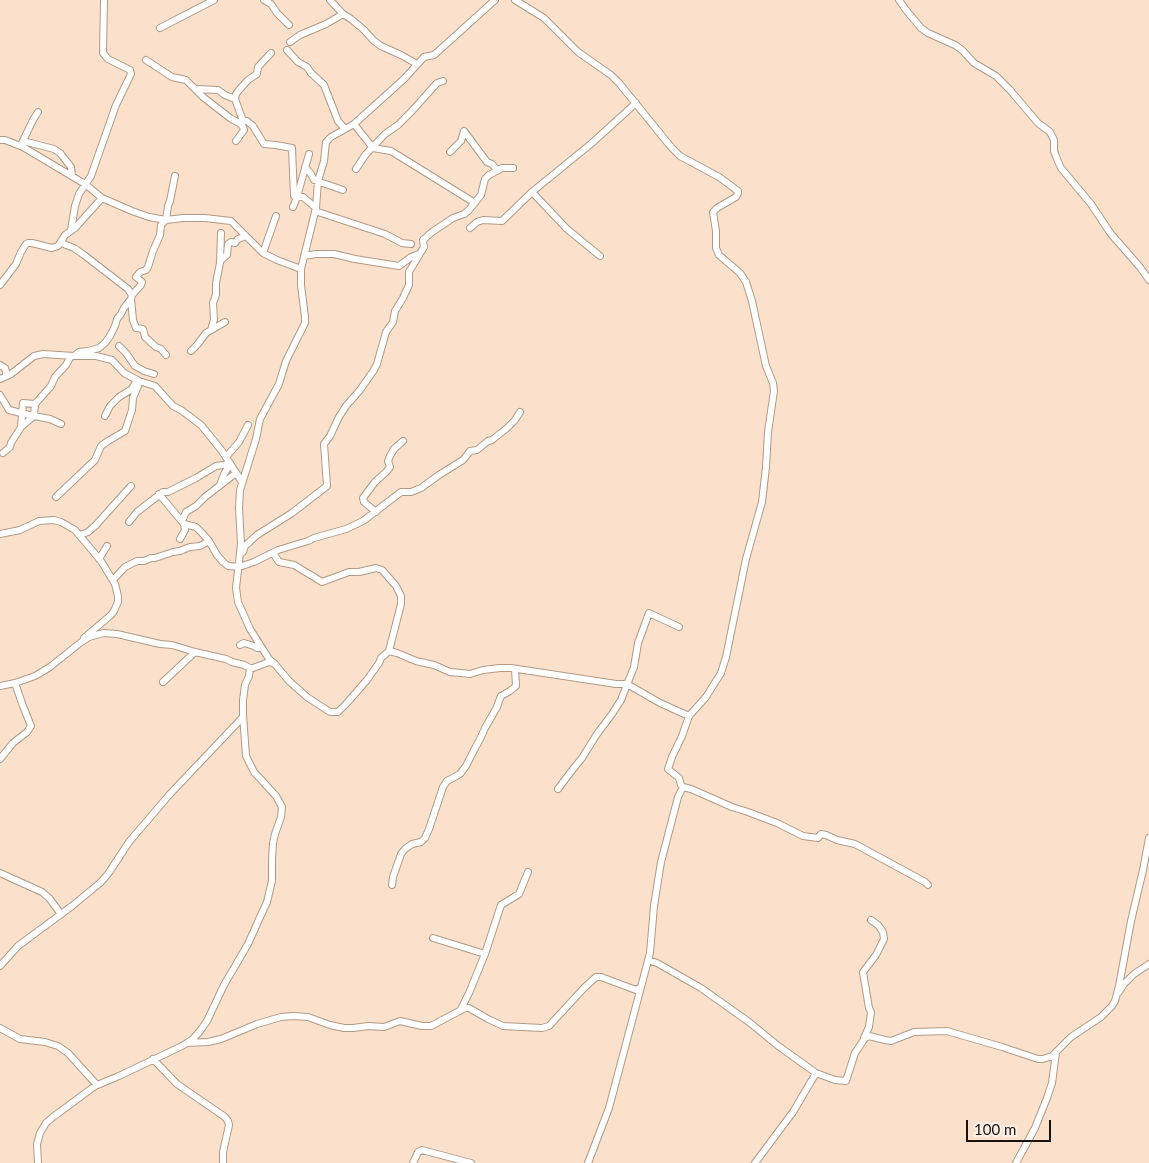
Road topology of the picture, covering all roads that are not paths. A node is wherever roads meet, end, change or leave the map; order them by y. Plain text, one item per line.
1 (104, 0) edge
2 (214, 0) edge
3 (264, 0) edge
4 (330, 0) edge
5 (495, 0) edge
6 (515, 0) edge
7 (899, 0) edge
8 (343, 14) junction
9 (289, 25) dead end
10 (160, 28) dead end
11 (290, 42) dead end
12 (287, 50) dead end
13 (271, 53) dead end
14 (146, 60) dead end
15 (417, 64) junction
16 (443, 81) dead end
17 (196, 89) junction
18 (235, 99) junction
19 (636, 103) junction
20 (38, 112) dead end
21 (242, 122) junction
22 (354, 124) junction
23 (345, 129) junction
24 (0, 140) edge
25 (236, 141) dead end
26 (22, 143) junction
27 (373, 148) junction
28 (450, 152) dead end
29 (309, 154) dead end
30 (305, 167) junction
31 (356, 168) dead end
32 (513, 168) dead end
33 (497, 170) junction
34 (72, 176) junction
35 (175, 176) dead end
36 (318, 181) junction
37 (85, 184) junction
38 (343, 190) dead end
39 (532, 192) junction
40 (297, 197) junction
41 (102, 198) junction
42 (476, 203) junction
43 (293, 207) dead end
44 (315, 210) junction
45 (276, 216) dead end
46 (166, 220) junction
47 (470, 228) dead end
48 (71, 230) junction
49 (221, 232) dead end
50 (246, 236) junction
51 (61, 243) junction
52 (411, 244) dead end
53 (263, 252) junction
54 (419, 254) junction
55 (304, 256) junction
56 (600, 256) dead end
57 (220, 260) junction
58 (301, 269) junction
59 (1149, 280) edge
60 (0, 285) edge
61 (131, 297) junction
62 (225, 322) dead end
63 (210, 330) junction
64 (119, 346) dead end
65 (191, 351) dead end
66 (166, 355) dead end
67 (73, 356) junction
68 (128, 357) junction
69 (115, 362) junction
70 (0, 365) edge
71 (154, 374) dead end
72 (3, 378) edge
73 (137, 380) junction
74 (0, 395) edge
75 (35, 404) junction
76 (520, 412) dead end
77 (22, 413) junction
78 (34, 416) junction
79 (105, 416) dead end
80 (61, 424) dead end
81 (248, 425) dead end
82 (21, 427) junction
83 (403, 441) dead end
84 (3, 453) dead end
85 (226, 457) junction
86 (230, 464) junction
87 (236, 473) junction
88 (242, 482) junction
89 (220, 485) junction
90 (131, 486) dead end
91 (159, 494) junction
92 (56, 497) dead end
93 (376, 512) junction
94 (129, 522) dead end
95 (183, 522) junction
96 (0, 534) edge
97 (80, 535) junction
98 (180, 539) dead end
99 (209, 541) junction
100 (107, 546) dead end
101 (273, 553) junction
102 (240, 557) junction
103 (99, 559) junction
104 (239, 567) junction
105 (113, 580) junction
106 (679, 627) dead end
107 (80, 642) junction
108 (240, 645) dead end
109 (261, 647) junction
110 (389, 651) junction
111 (195, 652) junction
112 (274, 663) junction
113 (250, 668) junction
114 (515, 669) junction
115 (164, 682) dead end
116 (15, 683) junction
117 (627, 684) junction
118 (0, 686) edge
119 (689, 716) junction
120 (243, 717) junction
121 (0, 759) edge
122 (683, 787) junction
123 (558, 789) dead end
124 (1149, 838) edge
125 (528, 872) dead end
126 (0, 873) edge
127 (392, 885) dead end
128 (928, 885) dead end
129 (61, 914) junction
130 (871, 920) dead end
131 (433, 938) dead end
132 (485, 954) junction
133 (1124, 958) junction
134 (648, 960) junction
135 (1149, 964) edge
136 (0, 966) edge
137 (1134, 974) junction
138 (641, 987) junction
139 (1117, 994) junction
140 (459, 1013) junction
141 (0, 1028) edge
142 (863, 1040) junction
143 (187, 1043) junction
144 (1056, 1052) junction
145 (153, 1059) junction
146 (816, 1073) junction
147 (97, 1085) junction
148 (38, 1163) edge
149 (222, 1163) edge
150 (413, 1163) edge
151 (471, 1163) edge
152 (588, 1163) edge
153 (755, 1163) edge
154 (1016, 1163) edge

1 - 37 street
2 - 10 street
3 - 9 street
4 - 8 street
5 - 15 street
6 - 19 street
7 - 59 street
8 - 11 street
8 - 15 street
12 - 23 street
13 - 18 street
14 - 17 street
15 - 22 street
16 - 27 street
17 - 18 street
17 - 21 street
18 - 21 street
19 - 39 street
19 - 119 street
20 - 26 street
21 - 25 street
21 - 40 street
22 - 23 street
22 - 27 street
23 - 36 street
24 - 26 street
26 - 34 street
26 - 34 street
27 - 31 street
27 - 42 street
28 - 33 street
29 - 30 street
30 - 36 street
30 - 40 street
32 - 33 street
33 - 42 street
34 - 37 street
35 - 46 street
36 - 38 street
36 - 44 street
37 - 41 street
37 - 48 street
39 - 47 street
39 - 56 street
40 - 43 street
40 - 44 street
41 - 46 street
41 - 48 street
42 - 54 street
44 - 52 street
44 - 55 street
45 - 53 street
46 - 50 street
46 - 61 street
48 - 51 street
49 - 57 street
50 - 53 street
50 - 57 street
51 - 60 street
51 - 61 street
53 - 58 street
54 - 55 street
54 - 102 street
55 - 58 street
57 - 63 street
58 - 88 street
61 - 66 street
61 - 67 street
62 - 63 street
63 - 65 street
64 - 68 street
67 - 69 street
67 - 72 street
67 - 75 street
68 - 69 street
68 - 71 street
69 - 73 street
70 - 72 street
73 - 79 street
73 - 85 street
73 - 92 street
74 - 77 street
75 - 77 street
75 - 78 street
76 - 93 street
77 - 78 street
77 - 82 street
78 - 80 street
78 - 82 street
81 - 85 street
82 - 84 street
83 - 93 street
85 - 86 street
86 - 87 street
86 - 89 street
86 - 91 street
87 - 88 street
87 - 89 street
88 - 102 street
89 - 95 street
90 - 97 street
91 - 94 street
91 - 95 street
93 - 101 street
95 - 98 street
95 - 99 street
96 - 97 street
97 - 103 street
99 - 104 street
99 - 105 street
100 - 103 street
101 - 104 street
101 - 110 street
102 - 104 street
103 - 105 street
104 - 109 street
105 - 107 street
106 - 117 street
107 - 111 street
107 - 116 street
108 - 109 street
109 - 112 street
110 - 112 street
110 - 114 street
111 - 113 street
111 - 115 street
112 - 113 street
113 - 120 street
114 - 117 street
114 - 127 street
116 - 118 street
116 - 121 street
117 - 119 street
117 - 123 street
119 - 122 street
120 - 129 street
120 - 143 street
122 - 128 street
122 - 134 street
124 - 133 street
125 - 132 street
126 - 129 street
129 - 136 street
130 - 142 street
131 - 132 street
132 - 140 street
133 - 137 street
133 - 139 street
134 - 138 street
134 - 146 street
135 - 137 street
137 - 139 street
138 - 140 street
138 - 152 street
139 - 144 street
140 - 143 street
141 - 147 street
142 - 144 street
142 - 146 street
143 - 145 street
144 - 154 street
145 - 147 street
145 - 149 street
146 - 153 street
147 - 148 street
150 - 151 street

